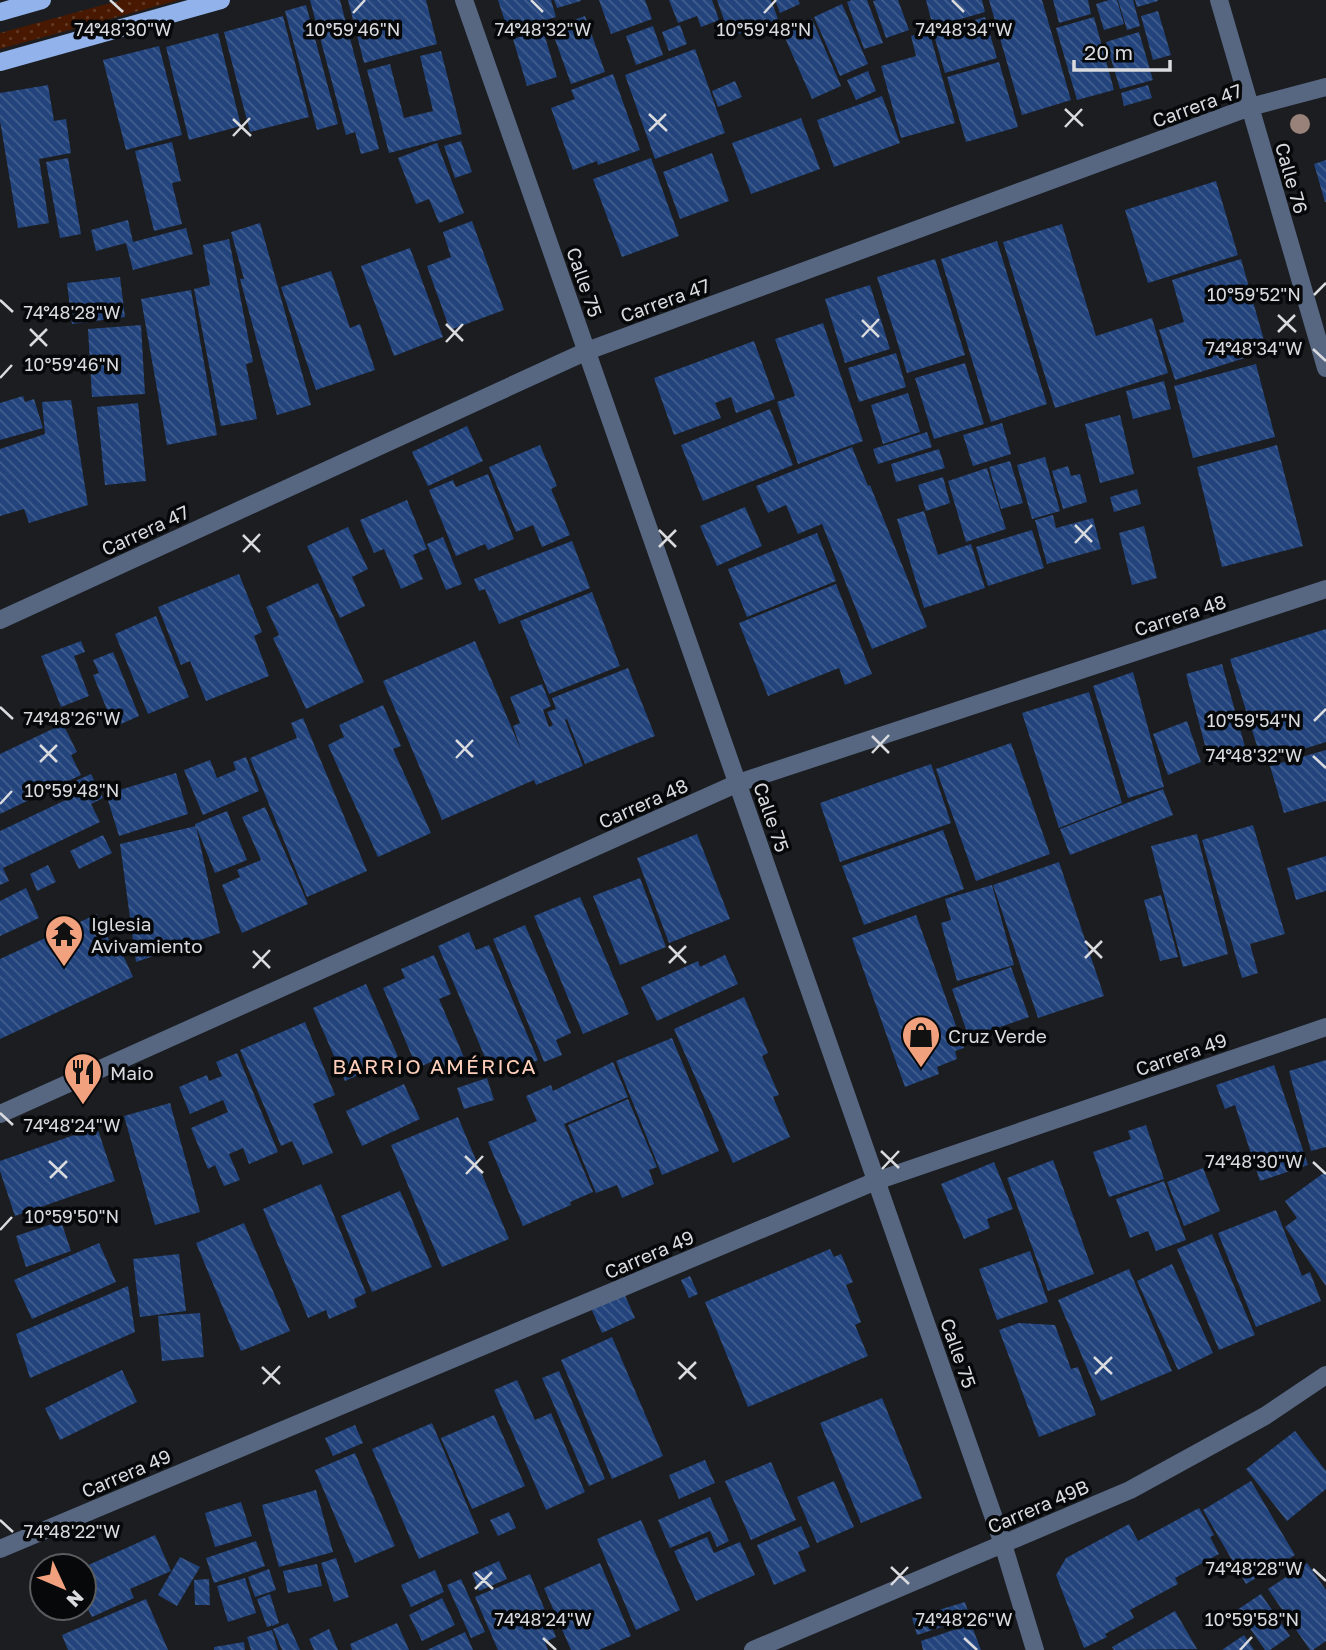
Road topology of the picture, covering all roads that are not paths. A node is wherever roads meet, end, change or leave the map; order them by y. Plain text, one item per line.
1 (42, 0) edge
2 (221, 0) edge
3 (464, 0) edge
4 (1219, 0) edge
5 (0, 12) edge
6 (0, 62) edge
7 (1326, 87) edge
8 (1250, 107) junction
9 (587, 351) junction
10 (1326, 368) edge
11 (1326, 589) edge
12 (0, 620) edge
13 (737, 783) junction
14 (1326, 1027) edge
15 (0, 1114) edge
16 (876, 1181) junction
17 (1326, 1375) edge
18 (1003, 1544) junction
19 (0, 1549) edge
20 (753, 1650) edge
21 (1035, 1650) edge

1 - 5 main road
2 - 6 main road
3 - 9 street, Calle 75
4 - 8 street, Calle 76
7 - 8 street, Carrera 47
8 - 9 street, Carrera 47
8 - 10 street, Calle 76
9 - 12 street, Carrera 47
9 - 13 street, Calle 75
11 - 13 street, Carrera 48
13 - 15 street, Carrera 48
13 - 16 street, Calle 75
14 - 16 street, Carrera 49
16 - 18 street, Calle 75
16 - 19 street, Carrera 49
17 - 18 street, Carrera 49B
18 - 20 street, Carrera 49B
18 - 21 street, Calle 75

